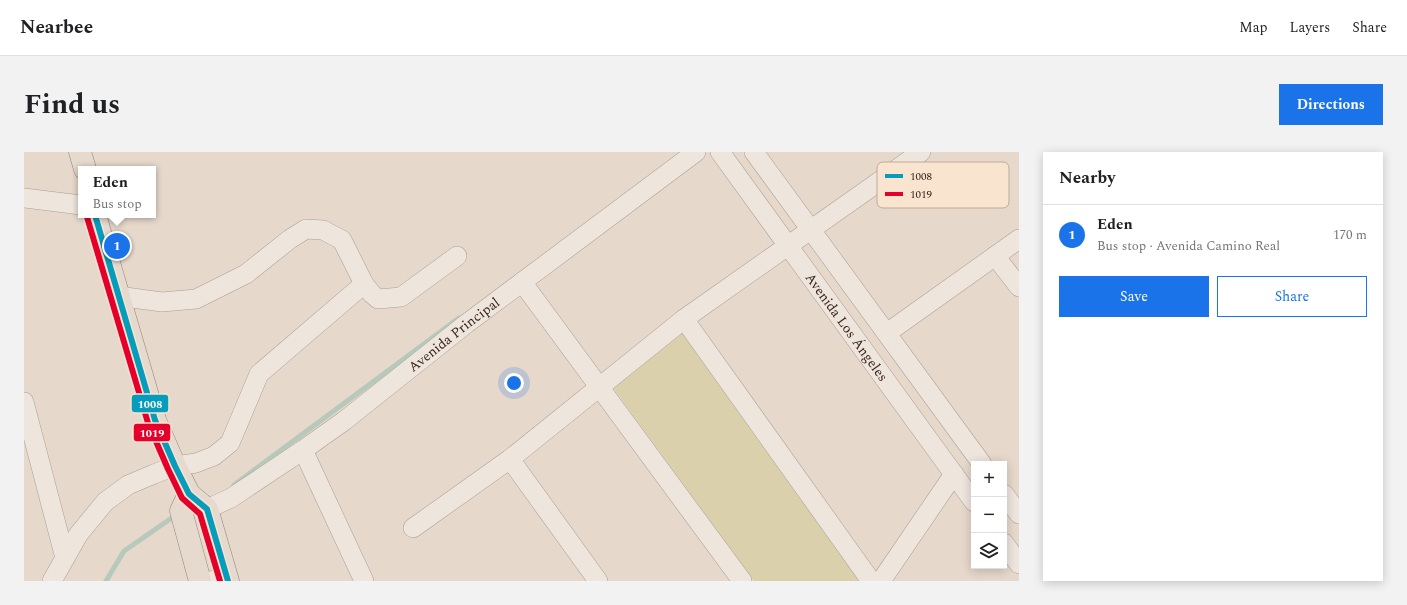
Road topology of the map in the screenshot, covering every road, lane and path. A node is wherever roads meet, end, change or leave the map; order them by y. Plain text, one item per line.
1 (80, 152) edge
2 (87, 152) edge
3 (696, 152) edge
4 (720, 152) edge
5 (754, 152) edge
6 (921, 152) edge
7 (907, 162) edge
8 (85, 166) edge
9 (86, 166) edge
10 (877, 183) edge
11 (24, 198) edge
12 (78, 205) edge
13 (96, 218) edge
14 (811, 230) junction
15 (1019, 239) edge
16 (788, 246) junction
17 (457, 256) dead end
18 (995, 256) junction
19 (522, 282) junction
20 (364, 284) junction
21 (1019, 287) edge
22 (118, 296) junction
23 (684, 319) junction
24 (887, 333) junction
25 (600, 387) junction
26 (24, 402) edge
27 (36, 448) junction
28 (303, 450) junction
29 (510, 459) junction
30 (980, 461) edge
31 (24, 463) edge
32 (175, 466) junction
33 (954, 474) junction
34 (189, 494) junction
35 (1006, 497) edge
36 (971, 498) edge
37 (207, 509) junction
38 (1019, 514) edge
39 (413, 528) dead end
40 (1007, 547) edge
41 (65, 558) junction
42 (1019, 564) edge
43 (591, 578) edge
44 (222, 579) edge
45 (52, 581) edge
46 (200, 581) edge
47 (364, 581) edge
48 (742, 581) edge
49 (871, 581) edge
50 (881, 581) edge

1 - 8 main road
2 - 9 main road
3 - 19 street, Avenida Principal
4 - 16 street, Avenida Los Ángeles
5 - 14 street, Avenida Los Ángeles
6 - 7 street
10 - 14 street
11 - 12 street
13 - 22 main road
14 - 16 street
14 - 24 street, Avenida Los Ángeles
15 - 18 street
16 - 23 street
16 - 33 street, Avenida Los Ángeles
17 - 20 street
18 - 21 street
18 - 24 street
19 - 25 street
19 - 28 street, Avenida Principal
20 - 22 street
20 - 32 street
22 - 32 main road
23 - 25 street
23 - 49 street
24 - 30 street, Avenida Los Ángeles
25 - 29 street
25 - 48 street
26 - 27 street
27 - 31 street
27 - 41 street
28 - 37 street, Avenida Principal
28 - 47 street
29 - 39 street
29 - 43 street
32 - 34 main road
32 - 41 street
33 - 36 street, Avenida Los Ángeles
33 - 50 street
34 - 37 main road
34 - 46 main road
35 - 38 street
37 - 44 main road
40 - 42 street
41 - 45 street

